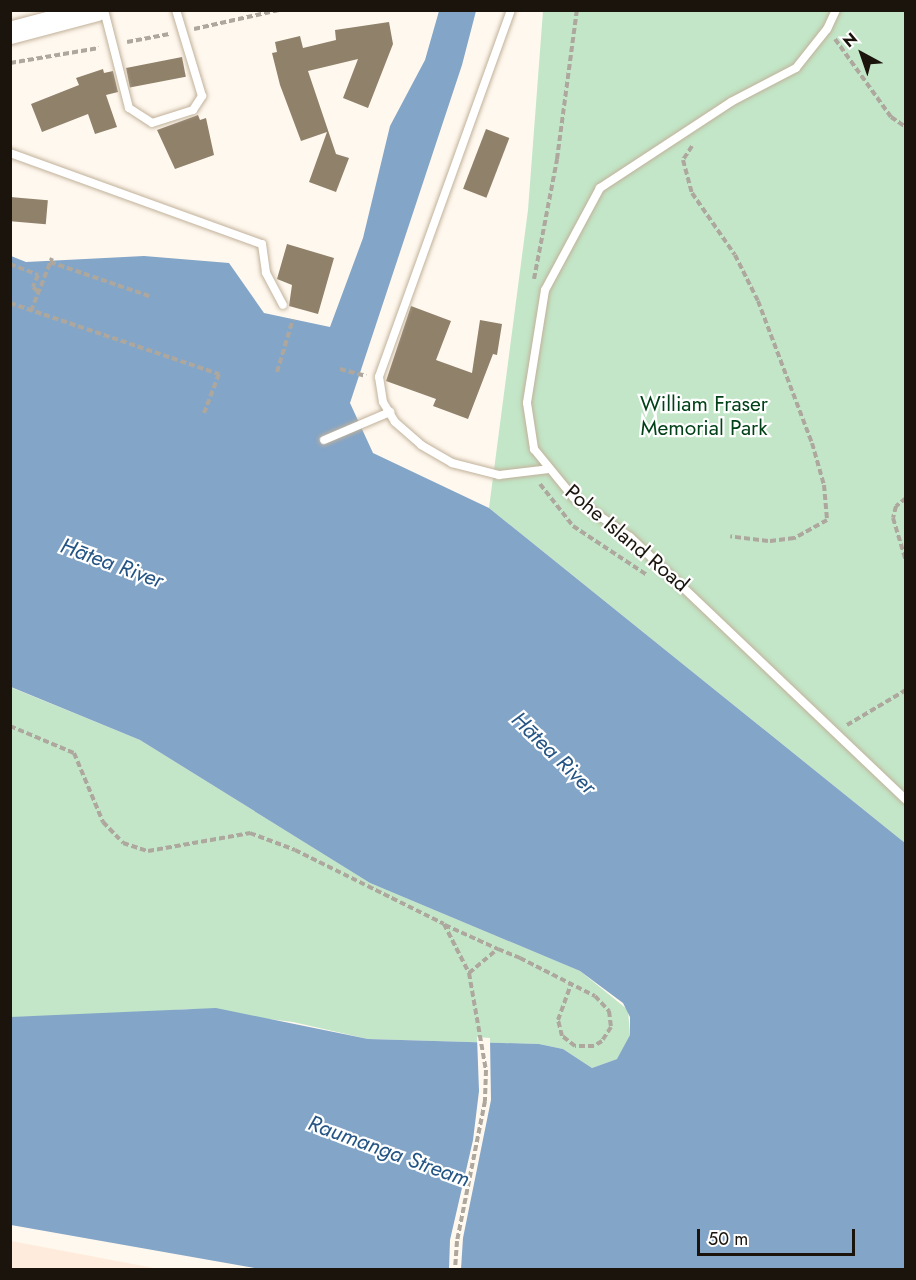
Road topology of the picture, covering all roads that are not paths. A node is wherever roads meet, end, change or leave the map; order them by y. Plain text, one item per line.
1 (97, 10) edge
2 (104, 10) edge
3 (176, 10) edge
4 (511, 10) edge
5 (836, 10) edge
6 (10, 33) edge
7 (10, 153) edge
8 (283, 305) dead end
9 (390, 412) junction
10 (324, 440) dead end
11 (549, 469) junction
12 (906, 800) edge

1 - 6 main road
2 - 3 lane
4 - 9 lane
5 - 11 lane, Pohe Island Road
7 - 8 lane
9 - 10 lane
9 - 11 lane
11 - 12 lane, Pohe Island Road

